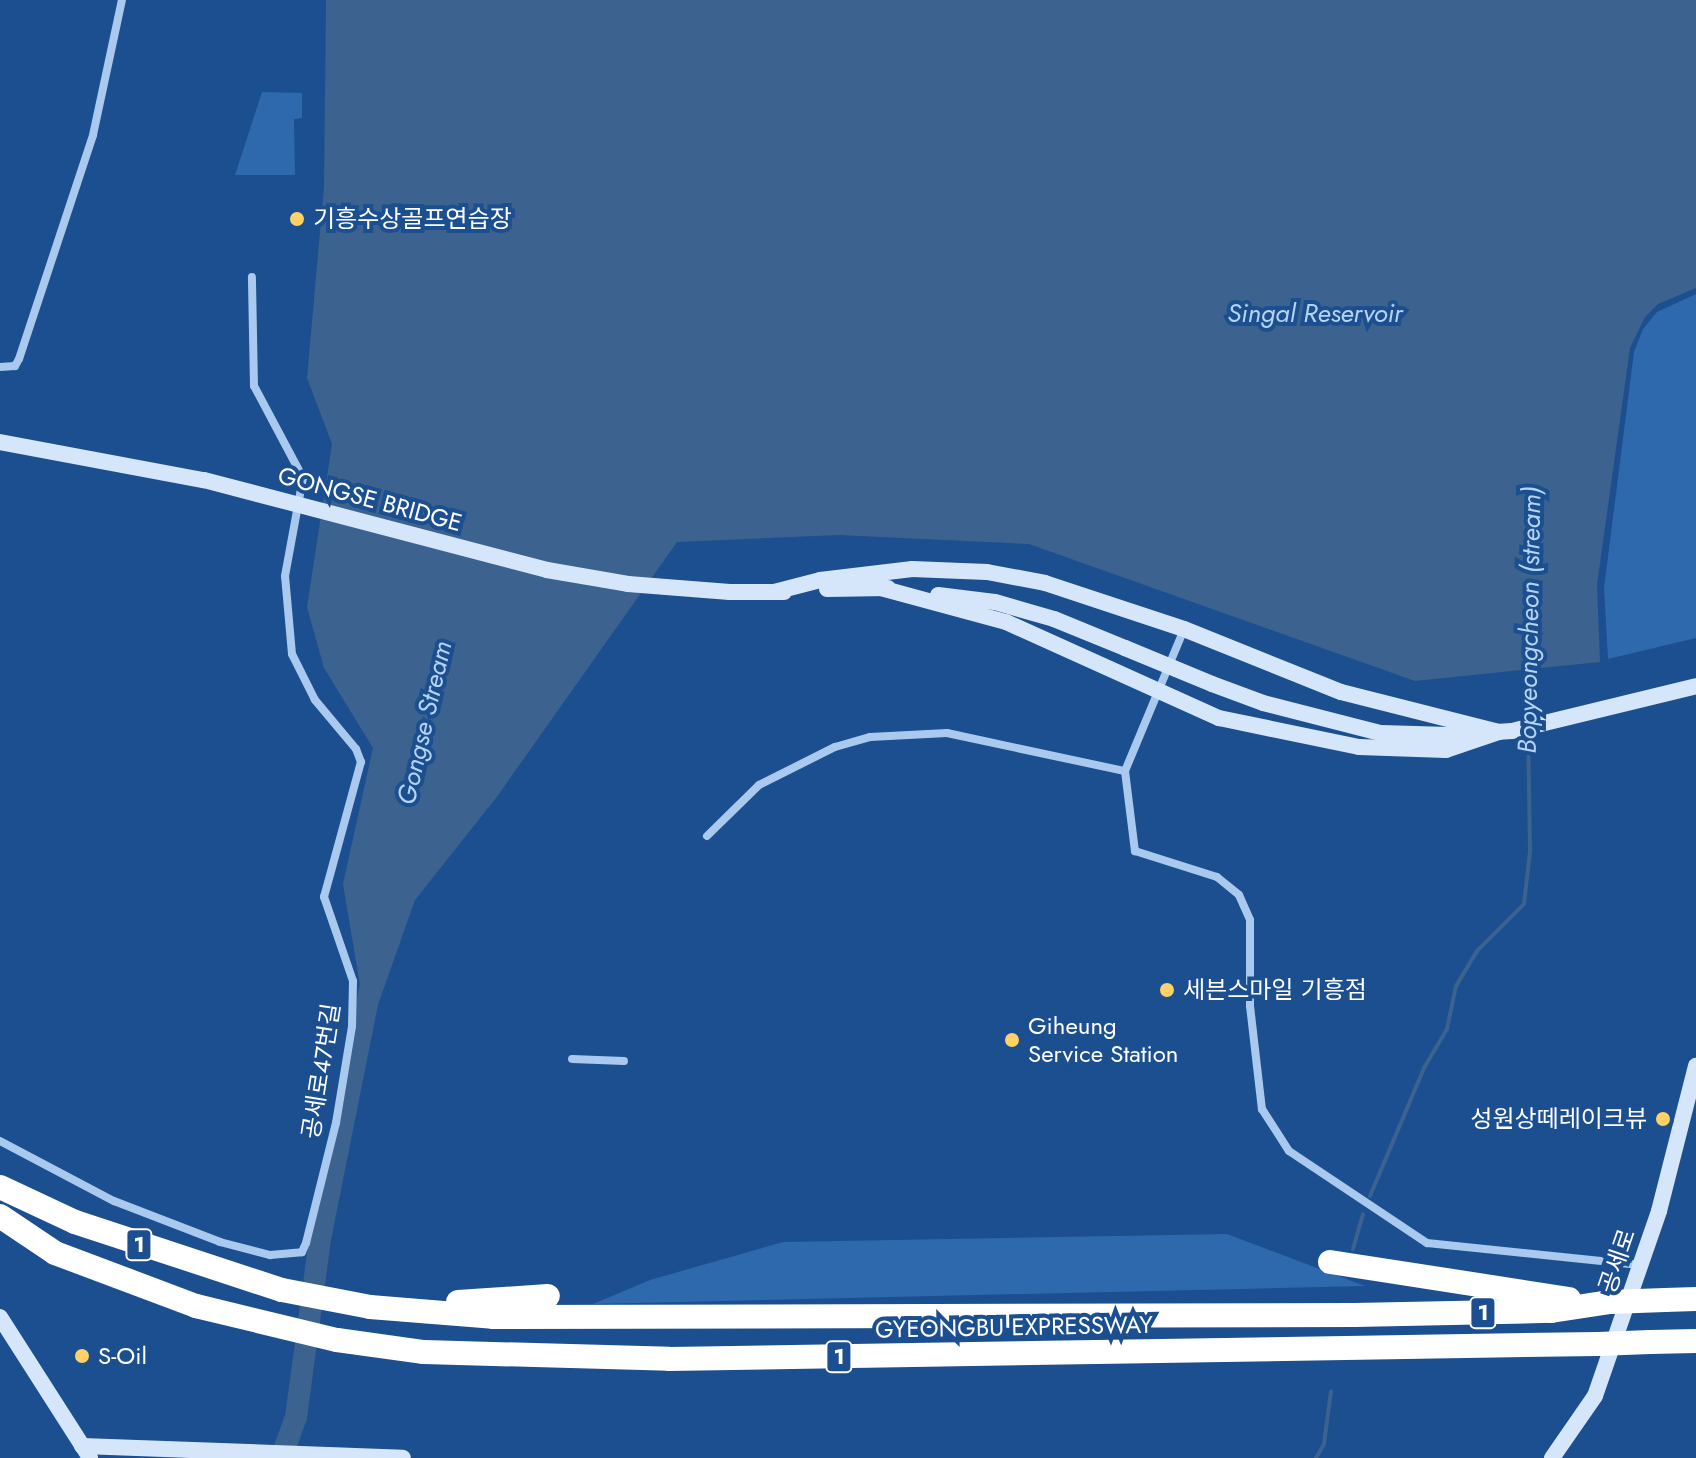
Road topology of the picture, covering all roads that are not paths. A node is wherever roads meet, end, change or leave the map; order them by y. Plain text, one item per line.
1 (122, 0) edge
2 (252, 277) dead end
3 (0, 367) edge
4 (0, 442) edge
5 (877, 587) junction
6 (774, 592) junction
7 (1184, 629) junction
8 (1696, 686) edge
9 (1157, 694) junction
10 (1506, 732) junction
11 (1125, 771) junction
12 (707, 836) dead end
13 (572, 1059) dead end
14 (624, 1061) dead end
15 (1696, 1066) edge
16 (0, 1141) edge
17 (0, 1187) edge
18 (0, 1216) edge
19 (1332, 1258) dead end
20 (1640, 1265) junction
21 (548, 1296) dead end
22 (1696, 1299) edge
23 (1600, 1302) junction
24 (370, 1307) junction
25 (0, 1317) edge
26 (1696, 1341) edge
27 (86, 1452) edge
28 (403, 1458) edge
29 (1552, 1458) edge

1 - 3 street
2 - 16 street, 공세로47번길
4 - 6 main road, GONGSE BRIDGE, bridge
5 - 6 main road
5 - 9 main road
5 - 10 main road, bridge
6 - 7 main road
7 - 9 street
7 - 10 main road
8 - 10 main road
9 - 10 main road
9 - 11 street
11 - 12 street
11 - 20 street
13 - 14 street
15 - 20 main road, 공세로
17 - 24 highway, GYEONGBU EXPRESSWAY / 1
18 - 26 highway, GYEONGBU EXPRESSWAY / 1, bridge
19 - 23 highway
20 - 29 main road, 공세로
21 - 24 highway
22 - 23 highway, 1, bridge
23 - 24 highway, GYEONGBU EXPRESSWAY / 1
25 - 27 main road
27 - 28 main road

